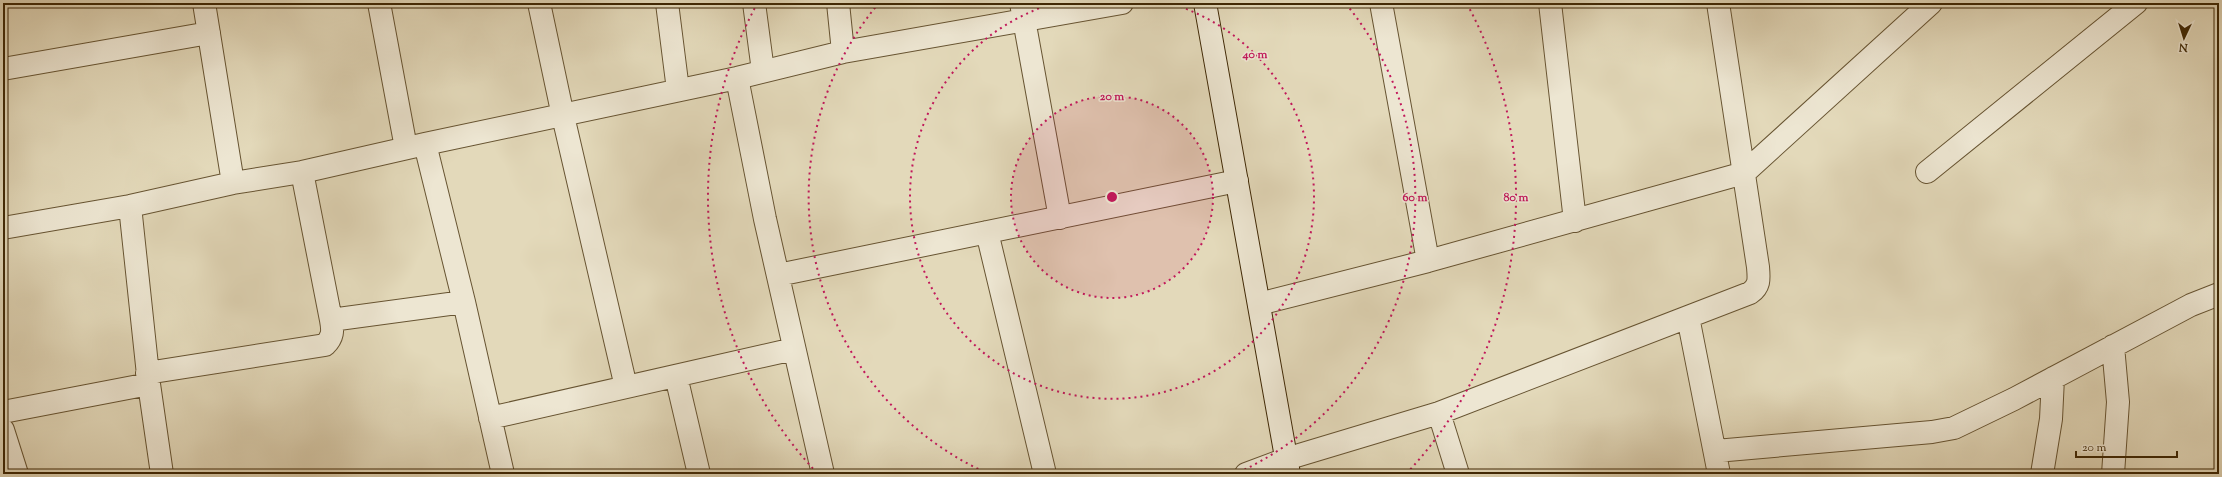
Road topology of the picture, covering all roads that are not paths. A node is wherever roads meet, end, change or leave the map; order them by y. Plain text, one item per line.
1 (204, 3) edge
2 (379, 3) edge
3 (539, 3) edge
4 (667, 3) edge
5 (754, 3) edge
6 (838, 3) edge
7 (1122, 3) edge
8 (1205, 3) edge
9 (1381, 3) edge
10 (1550, 3) edge
11 (1718, 3) edge
12 (1931, 3) edge
13 (2136, 3) edge
14 (1022, 12) edge
15 (208, 33) junction
16 (843, 52) junction
17 (3, 69) edge
18 (763, 71) junction
19 (737, 78) junction
20 (678, 90) junction
21 (563, 116) junction
22 (415, 146) junction
23 (302, 172) junction
24 (1927, 172) dead end
25 (1744, 173) junction
26 (1237, 181) junction
27 (233, 183) junction
28 (130, 206) junction
29 (1060, 218) junction
30 (1575, 221) junction
31 (3, 228) edge
32 (987, 232) junction
33 (1428, 262) junction
34 (778, 275) junction
35 (2219, 294) edge
36 (464, 302) junction
37 (1259, 304) junction
38 (1688, 317) junction
39 (331, 320) junction
40 (2113, 346) junction
41 (794, 349) junction
42 (676, 376) junction
43 (148, 378) junction
44 (2052, 378) junction
45 (626, 387) junction
46 (3, 412) edge
47 (1439, 413) junction
48 (490, 418) junction
49 (3, 430) edge
50 (1716, 451) junction
51 (1288, 467) edge
52 (17, 474) edge
53 (162, 474) edge
54 (492, 474) edge
55 (503, 474) edge
56 (699, 474) edge
57 (823, 474) edge
58 (1045, 474) edge
59 (1246, 474) edge
60 (1458, 474) edge
61 (1719, 474) edge
62 (2042, 474) edge
63 (2113, 474) edge

1 - 15 street
2 - 22 street
3 - 21 street
4 - 20 street
5 - 18 street
6 - 16 street
7 - 14 street
8 - 26 street
9 - 33 street
10 - 30 street
11 - 25 street
12 - 25 street
13 - 24 street
14 - 16 street
14 - 29 street
15 - 17 street
15 - 27 street
16 - 18 street
18 - 19 street
19 - 20 street
19 - 34 street
20 - 21 street
21 - 22 street
21 - 45 street
22 - 23 street
22 - 36 street
23 - 27 street
23 - 39 street
25 - 30 street
25 - 38 street
26 - 29 street
26 - 37 street
27 - 28 street
28 - 31 street
28 - 43 street
29 - 32 street
30 - 33 street
32 - 34 street
32 - 58 street
33 - 37 street
34 - 41 street
35 - 40 street
36 - 39 street
36 - 48 street
37 - 51 street
38 - 47 street
38 - 50 street
39 - 43 street
40 - 44 street
40 - 63 street
41 - 42 street
41 - 57 street
42 - 45 street
42 - 56 street
43 - 46 street
43 - 53 street
44 - 50 street
44 - 62 street
45 - 48 street
47 - 51 street
47 - 60 street
48 - 55 street
49 - 52 street
50 - 61 street
51 - 59 street
54 - 55 street

